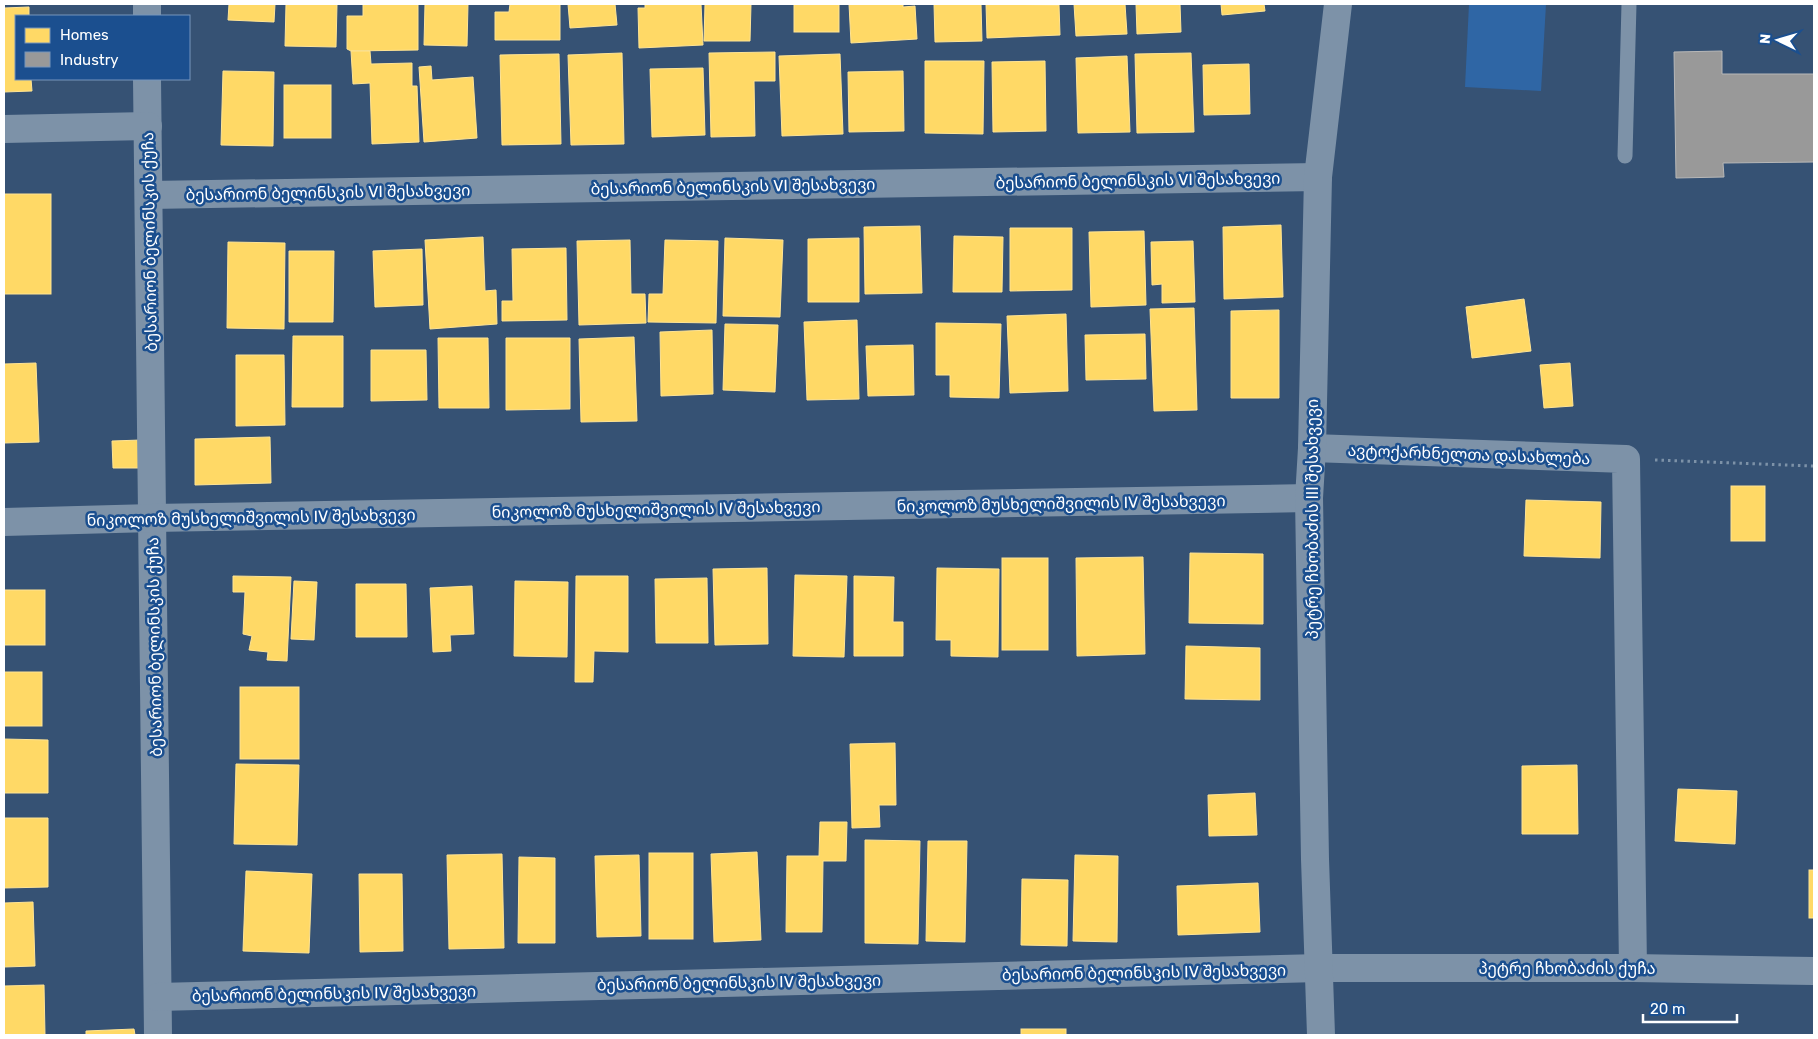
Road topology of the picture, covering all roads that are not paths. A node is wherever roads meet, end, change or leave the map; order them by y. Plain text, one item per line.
1 (1338, 4) edge
2 (1629, 4) edge
3 (147, 80) edge
4 (148, 126) junction
5 (4, 129) edge
6 (1626, 156) dead end
7 (1318, 177) junction
8 (149, 195) junction
9 (1312, 448) junction
10 (1309, 498) junction
11 (152, 518) junction
12 (4, 522) edge
13 (1320, 968) junction
14 (1633, 968) junction
15 (1814, 971) edge
16 (158, 997) junction
17 (158, 1035) edge
18 (1321, 1035) edge

1 - 7 street, პეტრე ჩხობაძის III შესახვევი
2 - 6 lane
3 - 4 street, ბესარიონ ბელინსკის ქუჩა
4 - 5 street
4 - 8 street, ბესარიონ ბელინსკის ქუჩა
7 - 8 street, ბესარიონ ბელინსკის VI შესახვევი
7 - 9 street, პეტრე ჩხობაძის III შესახვევი
8 - 11 street, ბესარიონ ბელინსკის ქუჩა
9 - 10 street, პეტრე ჩხობაძის III შესახვევი
9 - 14 street, ავტოქარხნელთა დასახლება
10 - 11 street, ნიკოლოზ მუსხელიშვილის IV შესახვევი
10 - 13 street, პეტრე ჩხობაძის III შესახვევი
11 - 12 street, ნიკოლოზ მუსხელიშვილის IV შესახვევი
11 - 16 street, ბესარიონ ბელინსკის ქუჩა
13 - 14 street, პეტრე ჩხობაძის ქუჩა
13 - 16 street, ბესარიონ ბელინსკის IV შესახვევი
13 - 18 street, პეტრე ჩხობაძის III შესახვევი
14 - 15 street, პეტრე ჩხობაძის ქუჩა
16 - 17 street, ბესარიონ ბელინსკის ქუჩა

